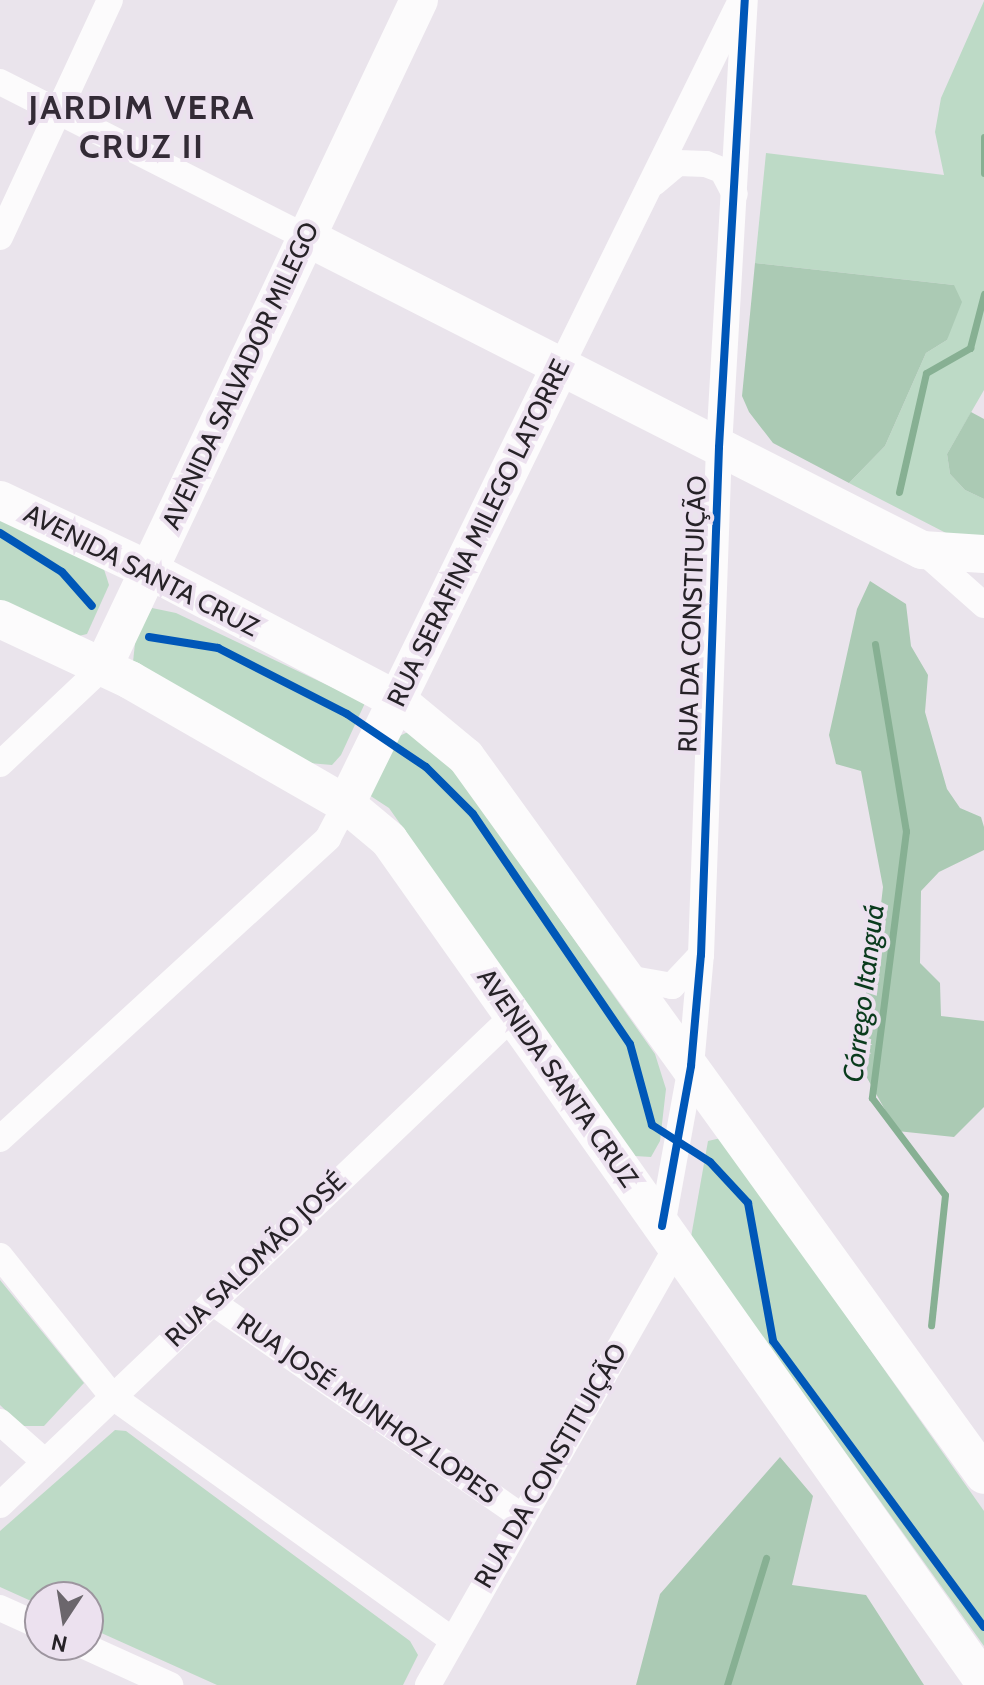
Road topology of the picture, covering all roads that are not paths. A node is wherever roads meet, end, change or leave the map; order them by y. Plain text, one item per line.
1 (110, 0) edge
2 (419, 0) edge
3 (743, 0) edge
4 (0, 82) edge
5 (60, 112) junction
6 (649, 187) junction
7 (735, 194) junction
8 (0, 237) edge
9 (306, 237) junction
10 (561, 366) junction
11 (719, 447) junction
12 (0, 500) edge
13 (922, 550) junction
14 (984, 554) edge
15 (984, 569) edge
16 (149, 570) junction
17 (984, 605) edge
18 (0, 619) edge
19 (103, 667) junction
20 (397, 700) junction
21 (0, 764) edge
22 (346, 804) junction
23 (701, 955) junction
24 (627, 978) junction
25 (513, 1016) junction
26 (691, 1066) junction
27 (0, 1139) edge
28 (669, 1237) junction
29 (0, 1256) edge
30 (212, 1302) junction
31 (113, 1397) junction
32 (0, 1422) edge
33 (45, 1462) junction
34 (984, 1475) edge
35 (0, 1505) edge
36 (522, 1517) junction
37 (0, 1608) edge
38 (24, 1619) edge
39 (452, 1640) junction
40 (104, 1655) edge
41 (984, 1682) edge
42 (170, 1685) edge
43 (428, 1685) edge

1 - 5 street
2 - 9 main road, AVENIDA SALVADOR MILEGO
3 - 6 street, RUA SERAFINA MILEGO LATORRE
3 - 7 street, RUA DA CONSTITUIÇÃO
4 - 5 street
5 - 8 street
5 - 9 street
6 - 7 street
6 - 10 street, RUA SERAFINA MILEGO LATORRE
7 - 11 street, RUA DA CONSTITUIÇÃO
9 - 10 main road
9 - 16 main road, AVENIDA SALVADOR MILEGO
10 - 11 main road
10 - 20 main road, RUA SERAFINA MILEGO LATORRE
11 - 13 main road
11 - 23 street, RUA DA CONSTITUIÇÃO
12 - 16 main road, AVENIDA SANTA CRUZ
13 - 14 main road
13 - 15 street
13 - 17 street
16 - 19 main road, AVENIDA SALVADOR MILEGO
16 - 20 main road, AVENIDA SANTA CRUZ
18 - 19 main road, AVENIDA SANTA CRUZ
19 - 21 street, AVENIDA SALVADOR MILEGO
19 - 22 main road, AVENIDA SANTA CRUZ
20 - 22 main road, RUA SERAFINA MILEGO LATORRE
20 - 24 main road, AVENIDA SANTA CRUZ
22 - 25 main road, AVENIDA SANTA CRUZ
22 - 27 street, RUA SERAFINA MILEGO LATORRE
23 - 24 street
23 - 26 street, RUA DA CONSTITUIÇÃO
24 - 26 main road, AVENIDA SANTA CRUZ
25 - 28 main road, AVENIDA SANTA CRUZ
25 - 30 street, RUA SALOMÃO JOSÉ
26 - 28 street, RUA DA CONSTITUIÇÃO
26 - 34 main road, AVENIDA SANTA CRUZ
28 - 36 street, RUA DA CONSTITUIÇÃO
28 - 41 main road, AVENIDA SANTA CRUZ
29 - 31 street
30 - 31 street, RUA SALOMÃO JOSÉ
30 - 36 street, RUA JOSÉ MUNHOZ LOPES
31 - 33 street, RUA SALOMÃO JOSÉ
31 - 39 street
32 - 33 street
33 - 35 street, RUA SALOMÃO JOSÉ
36 - 39 street, RUA DA CONSTITUIÇÃO
37 - 38 street
39 - 43 street, RUA DA CONSTITUIÇÃO
40 - 42 street

